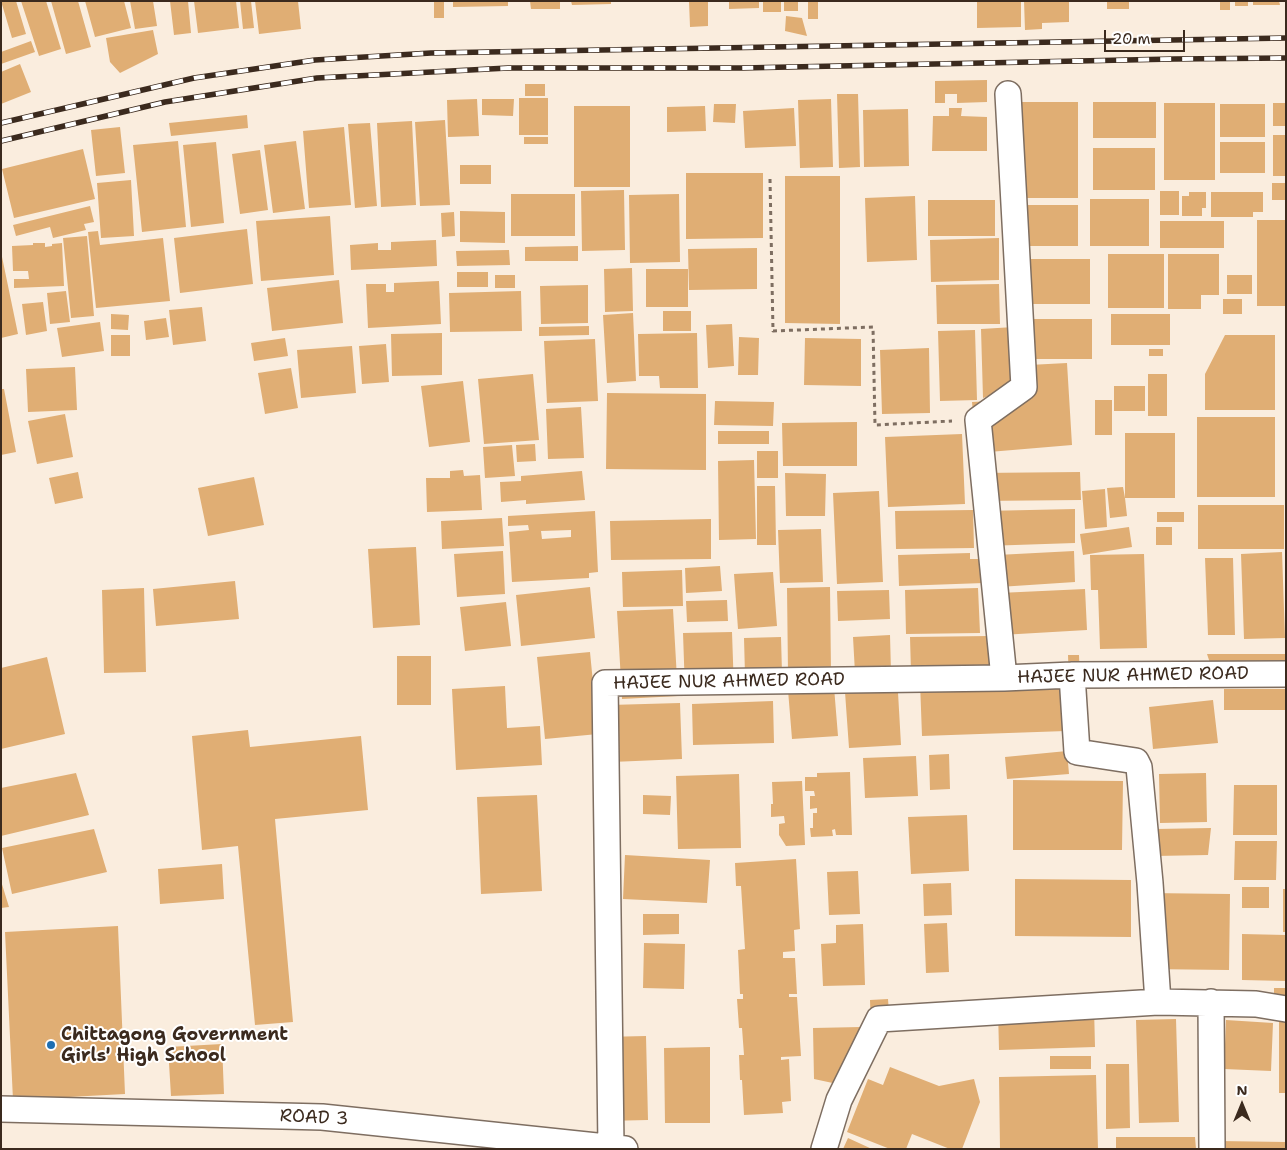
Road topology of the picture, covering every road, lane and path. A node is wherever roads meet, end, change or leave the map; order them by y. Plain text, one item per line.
1 (1008, 94) dead end
2 (770, 179) dead end
3 (978, 420) junction
4 (1286, 674) edge
5 (1072, 675) junction
6 (1004, 678) junction
7 (1158, 1002) junction
8 (1211, 1002) junction
9 (1286, 1009) edge
10 (1, 1109) edge
11 (618, 1148) edge
12 (824, 1149) edge
13 (1212, 1149) edge

1 - 3 street
2 - 3 path
3 - 6 street
4 - 5 street, HAJEE NUR AHMED ROAD
5 - 6 street, HAJEE NUR AHMED ROAD
5 - 7 street
6 - 11 street, HAJEE NUR AHMED ROAD
7 - 8 street
7 - 12 street
8 - 9 street
8 - 13 street
10 - 11 street, ROAD 3

